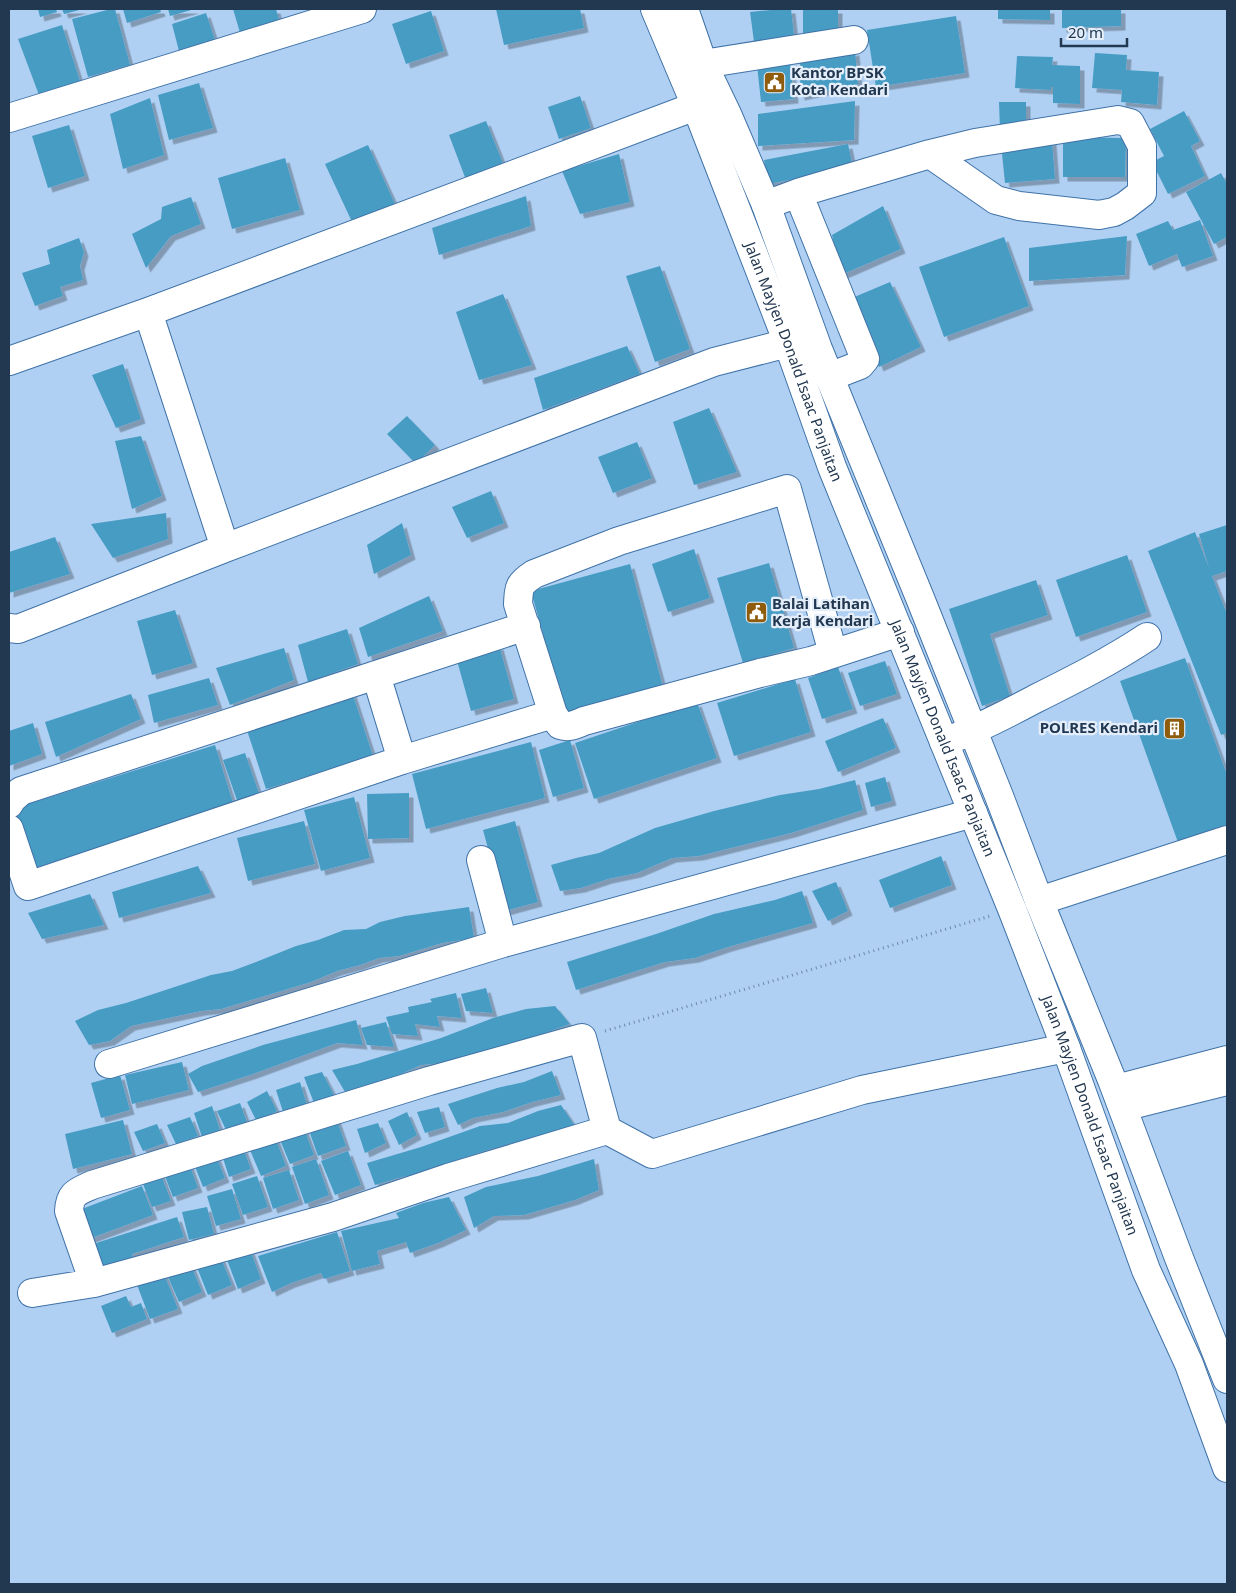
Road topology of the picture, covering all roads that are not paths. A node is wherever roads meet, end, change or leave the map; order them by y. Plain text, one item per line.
1 (362, 9) edge
2 (656, 9) edge
3 (684, 9) edge
4 (854, 40) dead end
5 (703, 64) junction
6 (696, 106) junction
7 (9, 118) edge
8 (930, 154) junction
9 (798, 193) junction
10 (766, 205) junction
11 (148, 312) junction
12 (788, 343) junction
13 (9, 361) edge
14 (829, 377) junction
15 (224, 548) junction
16 (526, 626) junction
17 (9, 628) edge
18 (900, 632) junction
19 (1147, 637) dead end
20 (833, 653) junction
21 (376, 675) junction
22 (553, 714) junction
23 (973, 731) junction
24 (944, 742) junction
25 (402, 760) junction
26 (9, 804) edge
27 (973, 813) junction
28 (9, 829) edge
29 (1227, 840) edge
30 (481, 860) dead end
31 (1039, 901) junction
32 (503, 943) junction
33 (1066, 1048) junction
34 (1227, 1060) edge
35 (109, 1064) dead end
36 (1227, 1081) edge
37 (1119, 1098) junction
38 (607, 1130) junction
39 (1179, 1258) junction
40 (1146, 1270) junction
41 (94, 1283) junction
42 (32, 1293) dead end
43 (1223, 1353) edge
44 (1227, 1379) edge
45 (1227, 1468) edge

1 - 7 main road
2 - 6 main road, Jalan Mayjen Donald Isaac Panjaitan
3 - 5 main road, Jalan Mayjen Donald Isaac Panjaitan
4 - 5 main road
5 - 10 main road, Jalan Mayjen Donald Isaac Panjaitan
6 - 11 main road
6 - 12 main road, Jalan Mayjen Donald Isaac Panjaitan
8 - 8 main road
8 - 9 main road
9 - 10 main road
9 - 14 main road
10 - 14 main road, Jalan Mayjen Donald Isaac Panjaitan
11 - 13 main road
11 - 15 main road
12 - 15 main road
12 - 18 main road, Jalan Mayjen Donald Isaac Panjaitan
14 - 23 main road, Jalan Mayjen Donald Isaac Panjaitan
15 - 17 main road
16 - 20 main road
16 - 21 main road
16 - 22 main road
18 - 20 main road
18 - 24 main road, Jalan Mayjen Donald Isaac Panjaitan
19 - 23 main road
20 - 22 main road
21 - 25 main road
21 - 26 main road
22 - 25 main road
23 - 24 main road
23 - 31 main road, Jalan Mayjen Donald Isaac Panjaitan
24 - 27 main road, Jalan Mayjen Donald Isaac Panjaitan
25 - 28 main road
27 - 32 main road
27 - 33 main road, Jalan Mayjen Donald Isaac Panjaitan
29 - 31 main road
30 - 32 main road
31 - 37 main road, Jalan Mayjen Donald Isaac Panjaitan
32 - 35 main road
33 - 38 main road
33 - 40 main road, Jalan Mayjen Donald Isaac Panjaitan
34 - 37 main road
36 - 37 main road
37 - 39 main road, Jalan Mayjen Donald Isaac Panjaitan
38 - 41 main road
38 - 41 main road
39 - 40 main road
39 - 43 main road, Jalan Mayjen Donald Isaac Panjaitan
40 - 45 main road, Jalan Mayjen Donald Isaac Panjaitan
41 - 42 main road
43 - 44 main road, Jalan Mayjen Donald Isaac Panjaitan

